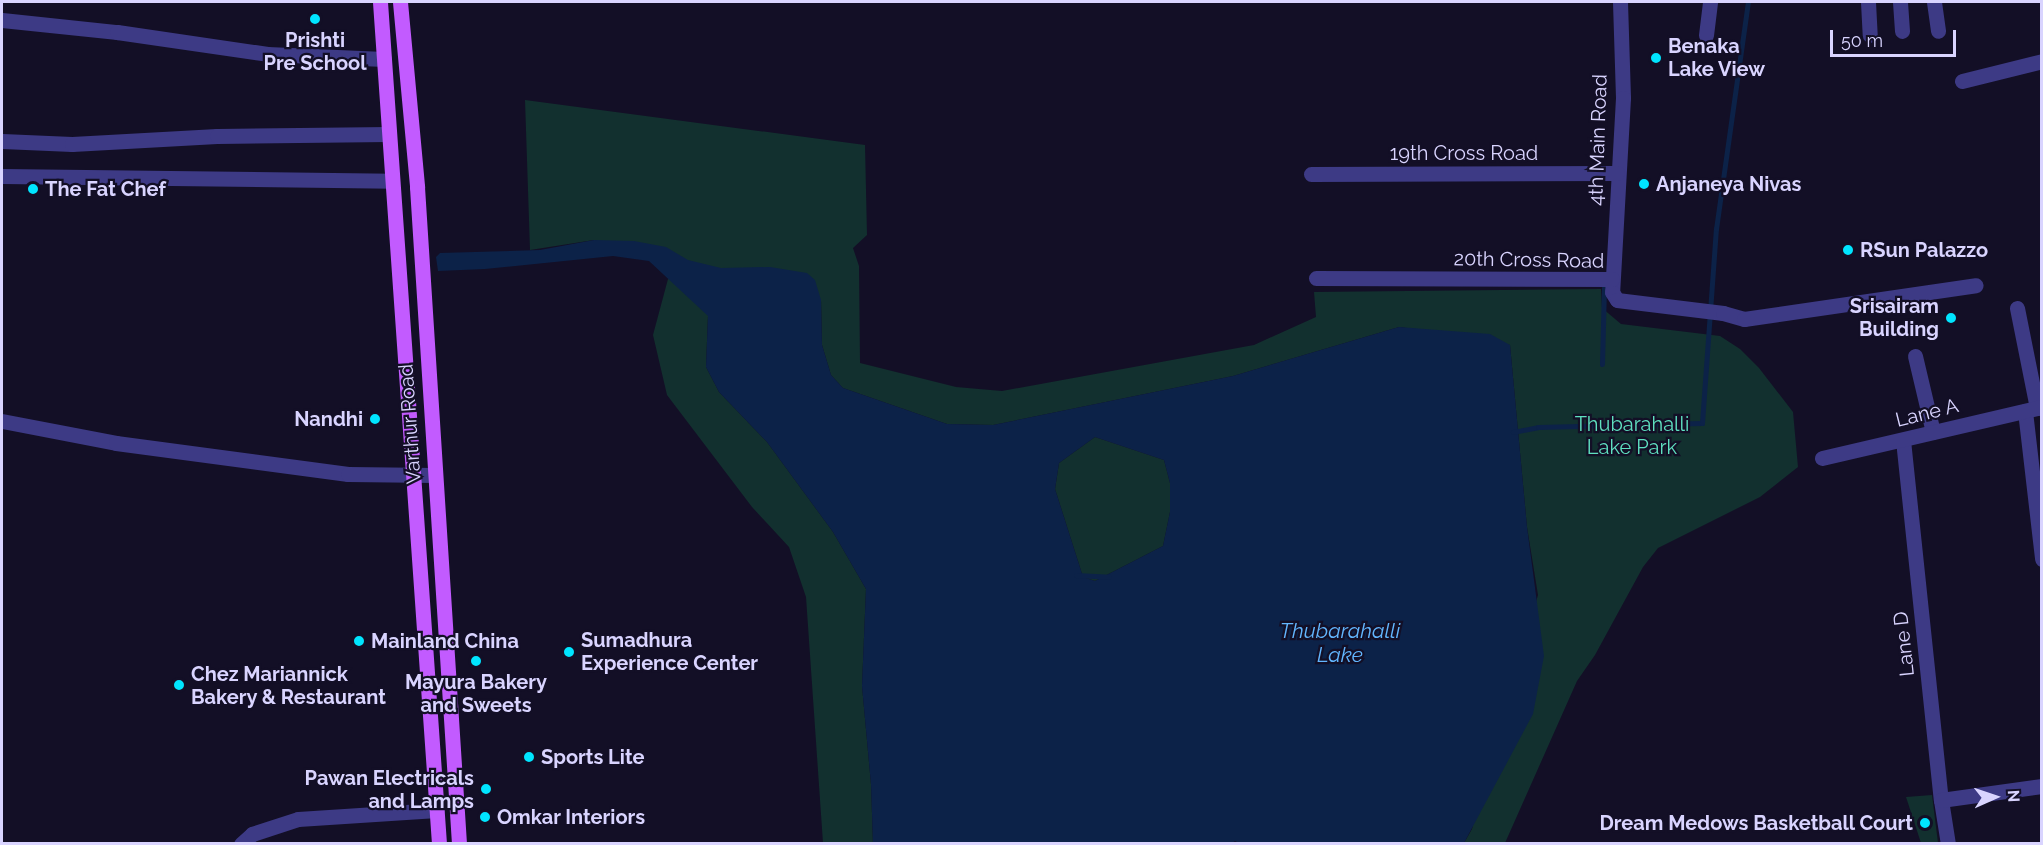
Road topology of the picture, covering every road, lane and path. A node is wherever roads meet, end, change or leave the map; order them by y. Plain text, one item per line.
1 (380, 2) edge
2 (400, 2) edge
3 (1620, 2) edge
4 (1710, 2) edge
5 (1868, 2) edge
6 (1900, 2) edge
7 (1934, 2) edge
8 (2, 20) edge
9 (1902, 31) dead end
10 (1938, 31) dead end
11 (1870, 34) dead end
12 (1706, 35) dead end
13 (384, 59) junction
14 (2042, 61) edge
15 (1962, 81) dead end
16 (389, 134) junction
17 (2, 141) edge
18 (1617, 173) junction
19 (1311, 174) dead end
20 (2, 176) edge
21 (416, 180) junction
22 (392, 181) junction
23 (1316, 278) dead end
24 (1612, 279) junction
25 (1976, 285) dead end
26 (2017, 308) dead end
27 (1915, 356) dead end
28 (2035, 409) edge
29 (2, 421) edge
30 (1933, 432) junction
31 (1903, 440) junction
32 (1822, 458) dead end
33 (434, 475) junction
34 (412, 476) junction
35 (2042, 559) edge
36 (2042, 786) edge
37 (1941, 800) junction
38 (437, 810) junction
39 (241, 843) edge
40 (439, 843) edge
41 (459, 843) edge
42 (1948, 843) edge

1 - 13 main road, Varthur Road
2 - 21 main road, Varthur Road
3 - 18 street, 4th Main Road
4 - 12 street
5 - 11 street
6 - 9 street
7 - 10 street
8 - 13 street
13 - 16 main road, Varthur Road
14 - 15 street
16 - 17 street
16 - 22 main road, Varthur Road
18 - 19 street, 19th Cross Road
18 - 24 street, 4th Main Road
20 - 22 street
21 - 22 main road
21 - 33 main road, Varthur Road
22 - 34 main road, Varthur Road
23 - 24 street, 20th Cross Road
24 - 25 street, 20th Cross Road
26 - 28 street
27 - 30 street
28 - 30 street, Lane A
28 - 35 street
29 - 34 street
30 - 31 street, Lane A
31 - 32 street, Lane A
31 - 37 street, Lane D
33 - 34 street
33 - 41 main road, Varthur Road
34 - 38 main road, Varthur Road
36 - 37 street
37 - 42 street, Lane D
38 - 39 street
38 - 40 main road, Varthur Road

